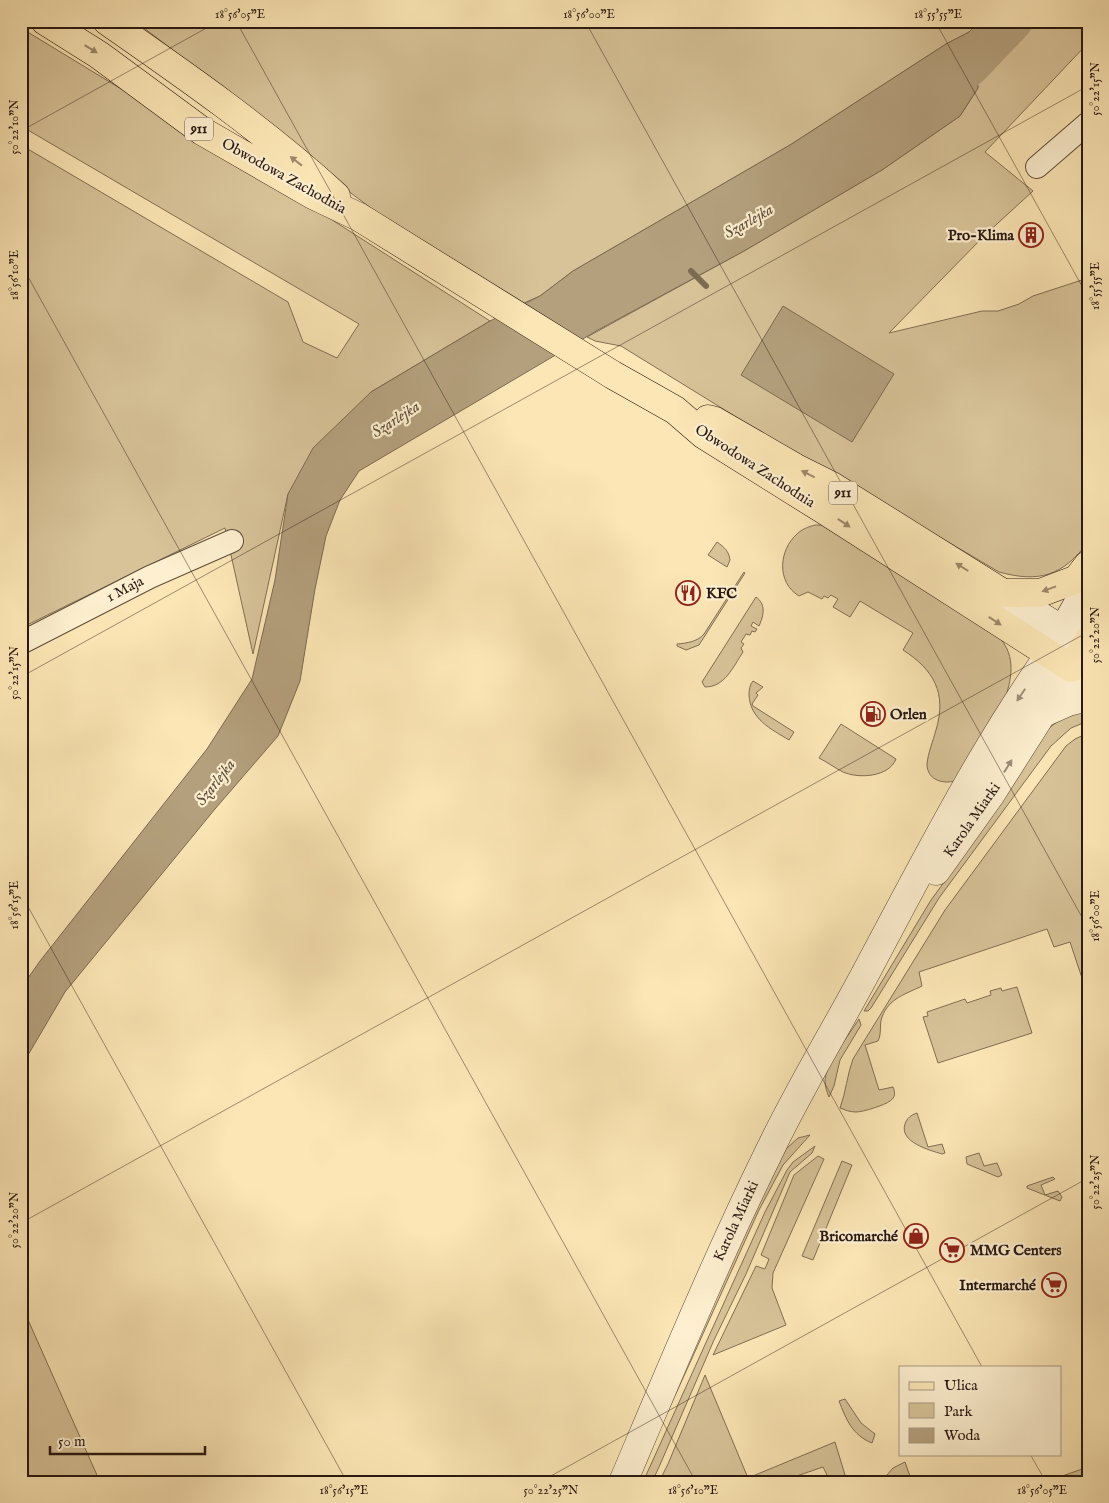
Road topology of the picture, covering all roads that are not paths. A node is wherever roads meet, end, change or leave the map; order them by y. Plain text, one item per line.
1 (45, 21) edge
2 (107, 21) edge
3 (1088, 123) edge
4 (1037, 167) dead end
5 (359, 217) junction
6 (675, 410) junction
7 (232, 541) dead end
8 (1088, 566) edge
9 (1088, 586) edge
10 (1003, 593) junction
11 (1081, 641) edge
12 (21, 643) edge
13 (1069, 667) edge
14 (1088, 697) edge
15 (1042, 714) junction
16 (868, 968) junction
17 (623, 1482) edge

1 -> 5 main road, Obwodowa Zachodnia / 911
5 -> 2 main road, Obwodowa Zachodnia / 911
3 - 4 street
5 - 6 main road, 911
10 -> 6 main road, Obwodowa Zachodnia / 911
6 -> 13 main road, Obwodowa Zachodnia / 911
7 - 12 street, 1 Maja
8 -> 10 main road
9 - 11 street
10 - 11 street, Obwodowa Zachodnia / 911
11 - 13 main road
13 - 15 street, Karola Miarki
13 -> 16 street, Karola Miarki
14 - 15 street
16 -> 15 street, Karola Miarki
16 - 17 street, Karola Miarki

